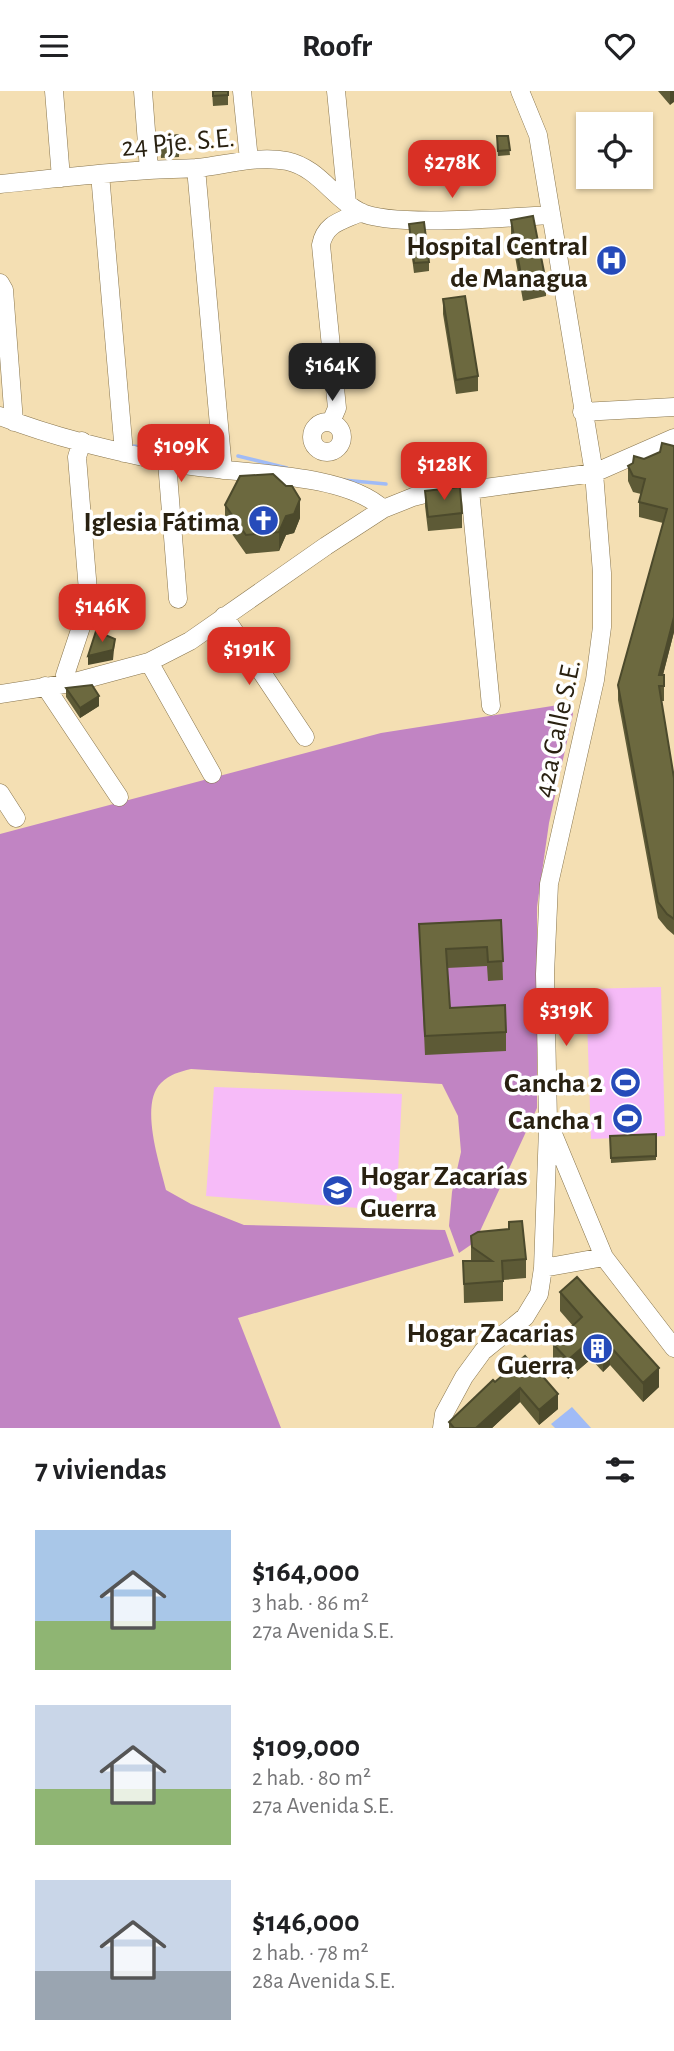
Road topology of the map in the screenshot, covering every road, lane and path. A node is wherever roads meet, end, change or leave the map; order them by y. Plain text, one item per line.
1 (54, 91) edge
2 (143, 91) edge
3 (242, 91) edge
4 (336, 91) edge
5 (520, 91) edge
6 (249, 160) junction
7 (196, 168) junction
8 (149, 170) junction
9 (100, 174) junction
10 (61, 178) junction
11 (0, 184) edge
12 (354, 208) junction
13 (551, 215) junction
14 (0, 283) edge
15 (674, 407) edge
16 (582, 412) junction
17 (10, 418) edge
18 (331, 422) dead end
19 (674, 438) edge
20 (82, 441) junction
21 (124, 445) junction
22 (167, 462) junction
23 (223, 470) junction
24 (594, 473) junction
25 (470, 490) junction
26 (383, 509) junction
27 (178, 599) dead end
28 (224, 616) junction
29 (149, 662) junction
30 (65, 675) dead end
31 (45, 686) junction
32 (0, 694) edge
33 (491, 706) dead end
34 (305, 737) dead end
35 (212, 774) dead end
36 (0, 793) edge
37 (119, 797) dead end
38 (16, 818) dead end
39 (548, 1122) junction
40 (604, 1257) junction
41 (543, 1268) junction
42 (674, 1347) edge
43 (442, 1428) edge

1 - 10 street
2 - 8 street
3 - 6 street
4 - 12 street
5 - 13 street, 42a Calle S.E.
6 - 7 street, 24 Pje. S.E.
6 - 12 street, 24 Pje. S.E.
7 - 8 street, 24 Pje. S.E.
7 - 23 street
8 - 9 street, 24 Pje. S.E.
9 - 10 street, 24 Pje. S.E.
9 - 21 street
10 - 11 street, 24 Pje. S.E.
12 - 13 street
12 - 18 street
13 - 16 street, 42a Calle S.E.
14 - 17 street
15 - 16 street
16 - 24 street, 42a Calle S.E.
17 - 20 street
19 - 24 street
20 - 21 street
20 - 30 street
21 - 22 street
22 - 23 street
22 - 27 street
23 - 26 street
24 - 25 street
24 - 39 street, 42a Calle S.E.
25 - 26 street
25 - 33 street
26 - 28 street
28 - 29 street
28 - 34 street
29 - 31 street
29 - 35 street
31 - 32 street
31 - 37 street
36 - 38 street
39 - 40 street, 42a Calle S.E.
39 - 41 street
40 - 41 street
40 - 42 street, 42a Calle S.E.
41 - 43 street

